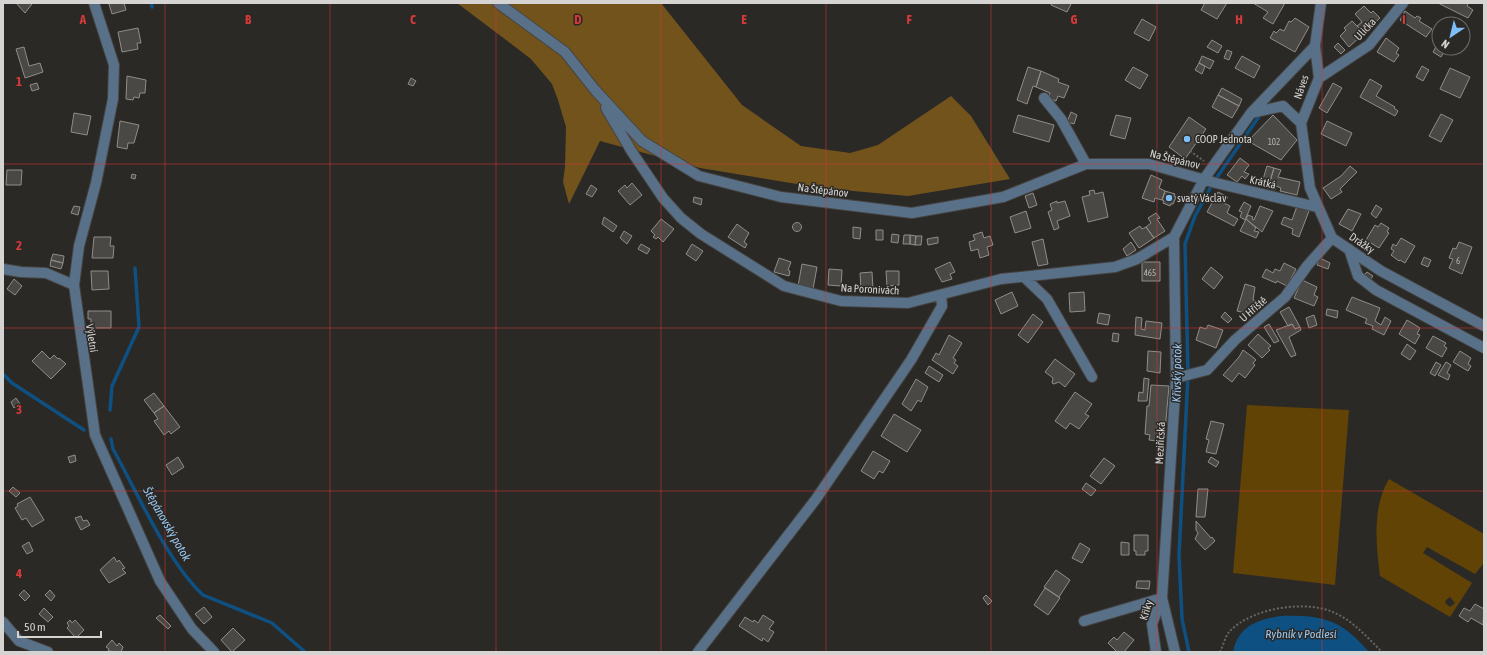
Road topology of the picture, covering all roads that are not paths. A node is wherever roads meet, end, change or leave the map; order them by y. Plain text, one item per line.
1 (94, 3) edge
2 (498, 3) edge
3 (1321, 3) edge
4 (1403, 3) edge
5 (1315, 46) junction
6 (1319, 78) junction
7 (595, 90) junction
8 (1044, 98) dead end
9 (1252, 113) junction
10 (1301, 123) junction
11 (1086, 164) junction
12 (1210, 181) junction
13 (1317, 207) junction
14 (1174, 237) junction
15 (1332, 238) junction
16 (1349, 249) junction
17 (3, 269) edge
18 (1024, 277) junction
19 (74, 285) junction
20 (941, 295) junction
21 (1484, 326) edge
22 (1484, 348) edge
23 (1092, 377) dead end
24 (1179, 377) junction
25 (1162, 598) junction
26 (1084, 621) dead end
27 (3, 622) edge
28 (48, 652) edge
29 (214, 652) edge
30 (698, 652) edge
31 (1156, 652) edge
32 (1175, 652) edge

1 - 19 street, Výletní
2 - 7 street, Na Štěpánov
3 - 5 street
4 - 6 street, Ulička
5 - 6 street, Náves
5 - 9 street, Náves
6 - 10 street, Náves
7 - 11 street, Na Štěpánov
7 - 20 street, Na Poronivách
8 - 11 street
9 - 10 street, Náves
9 - 12 street, Meziříčská
10 - 13 street, Drážky
11 - 12 street, Na Štěpánov
12 - 13 street, Krátká
12 - 14 street, Meziříčská
13 - 15 street, Drážky
14 - 18 street, Na Poronivách
14 - 24 street, Meziříčská
15 - 16 street, Drážky
15 - 24 street, U Hřiště
16 - 21 street, Drážky
16 - 22 street
17 - 19 street
18 - 20 street, Na Poronivách
18 - 23 street
19 - 29 street, Výletní
20 - 30 street
24 - 25 street, Meziříčská
25 - 26 street
25 - 31 street, Křiky
25 - 32 street, Meziříčská
27 - 28 street

